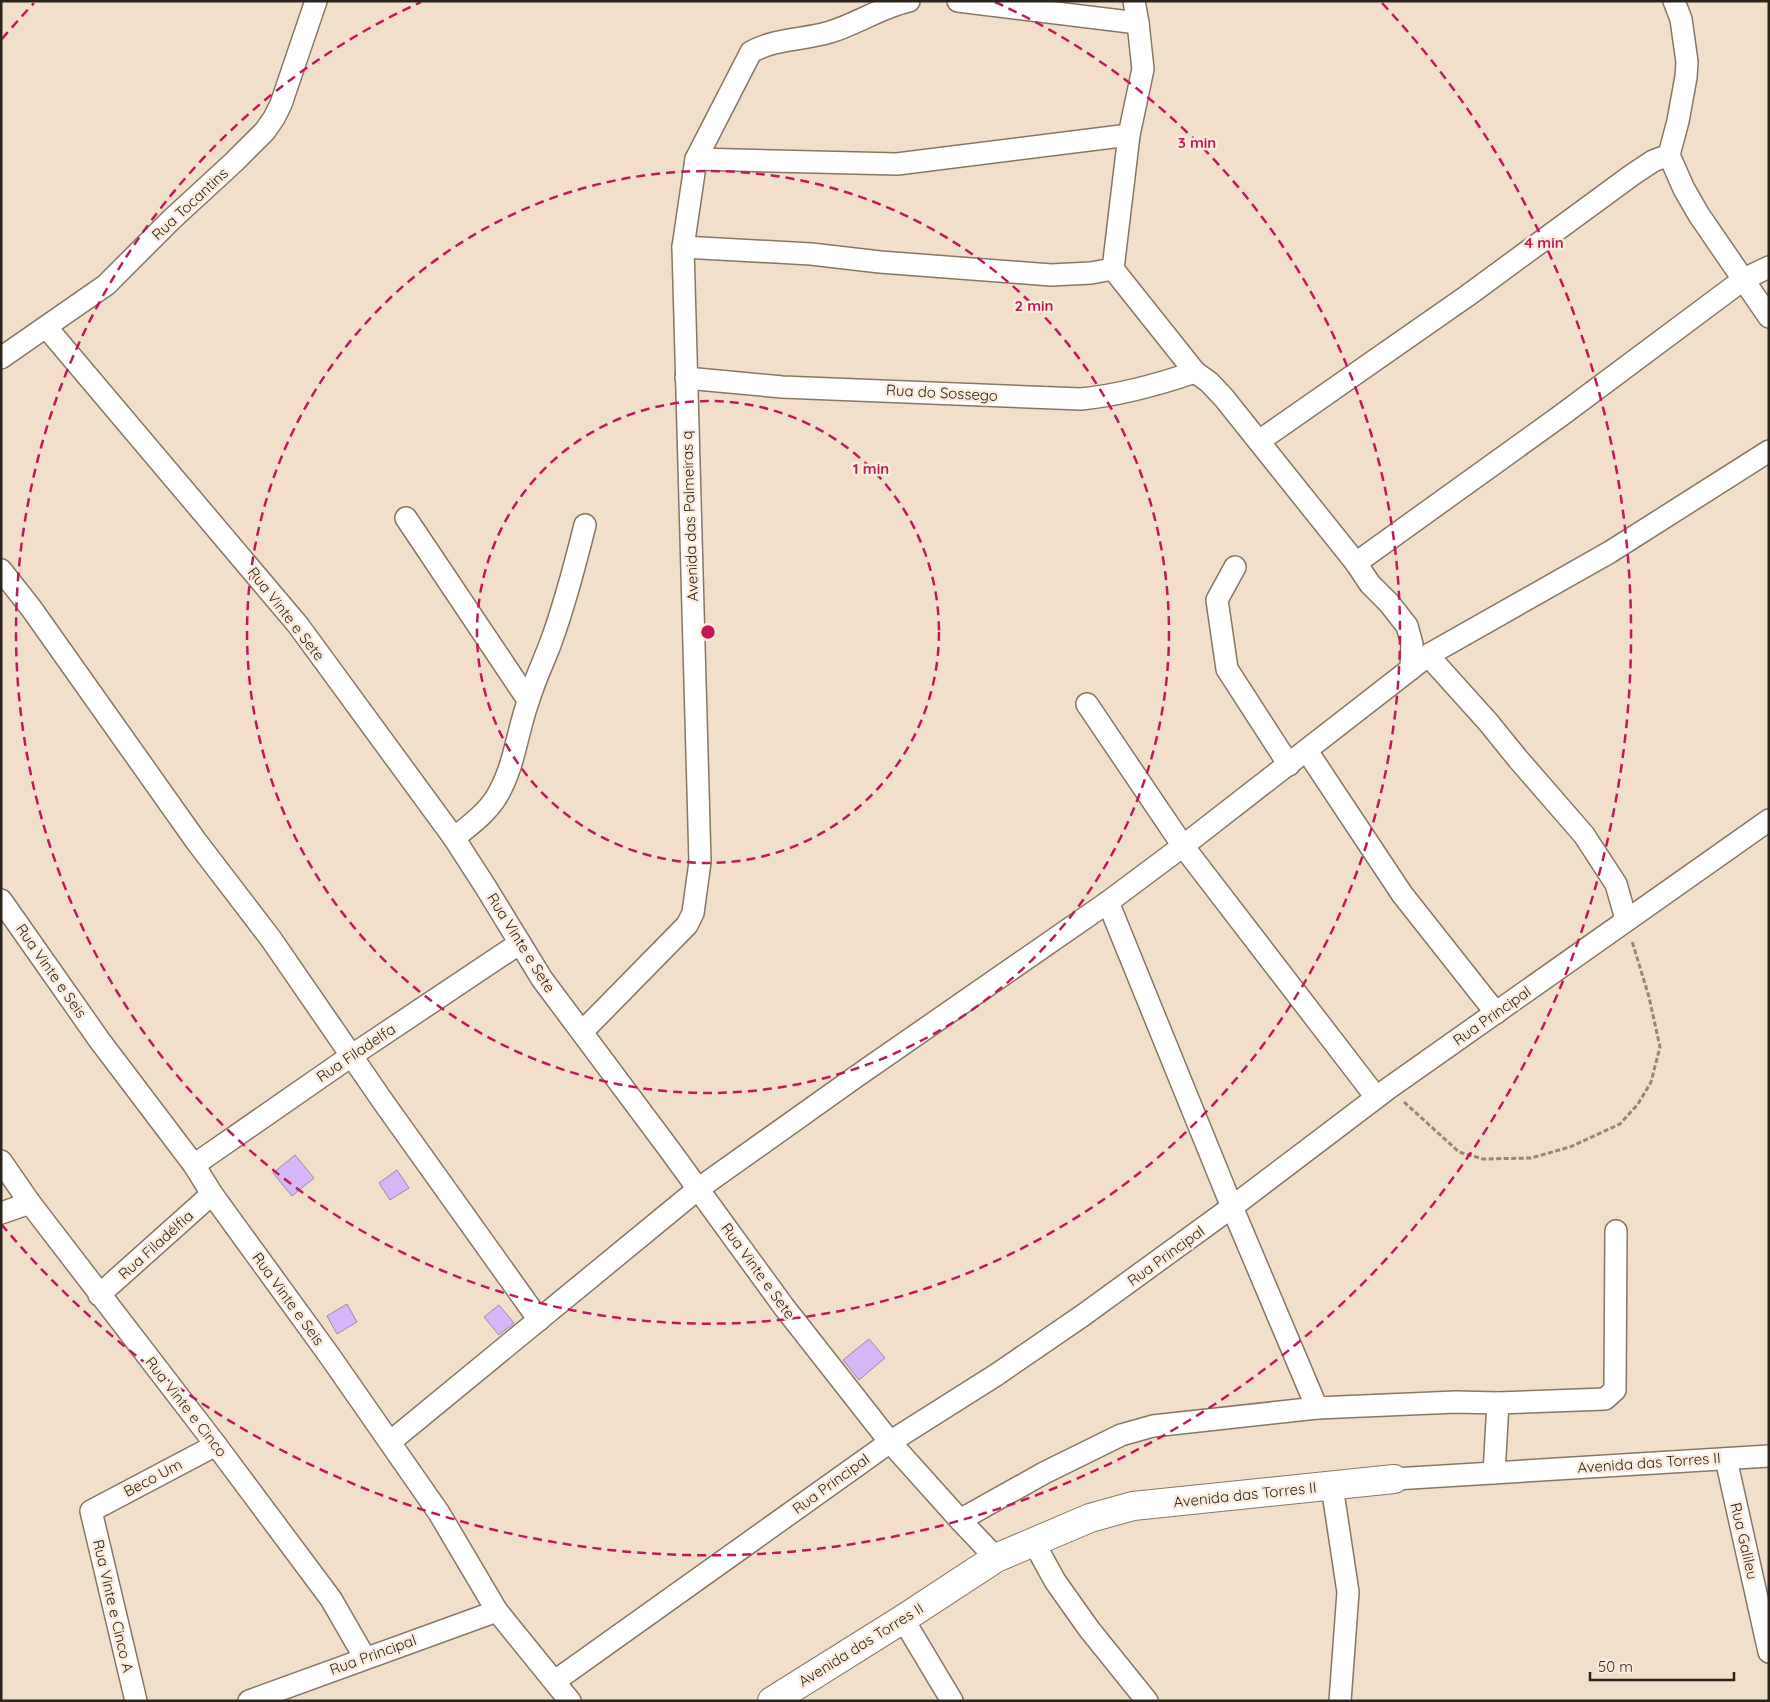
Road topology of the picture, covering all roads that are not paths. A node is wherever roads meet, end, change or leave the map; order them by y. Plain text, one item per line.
1 (316, 1) edge
2 (909, 1) edge
3 (960, 1) edge
4 (1134, 1) edge
5 (1674, 1) edge
6 (1138, 22) junction
7 (1129, 135) junction
8 (1669, 155) junction
9 (696, 159) junction
10 (683, 248) junction
11 (1769, 267) edge
12 (1113, 269) junction
13 (1744, 279) junction
14 (1769, 317) edge
15 (47, 328) junction
16 (1, 358) edge
17 (1195, 372) junction
18 (686, 378) junction
19 (1259, 441) junction
20 (1769, 451) edge
21 (406, 518) dead end
22 (585, 526) dead end
23 (1356, 563) junction
24 (1235, 567) dead end
25 (1, 570) edge
26 (1430, 654) junction
27 (1411, 669) junction
28 (528, 700) junction
29 (1088, 704) dead end
30 (1308, 750) junction
31 (1289, 765) junction
32 (1769, 820) edge
33 (454, 838) junction
34 (1183, 846) junction
35 (1, 900) edge
36 (1108, 902) junction
37 (1626, 919) junction
38 (520, 943) junction
39 (1496, 1013) junction
40 (582, 1032) junction
41 (351, 1056) junction
42 (1382, 1092) junction
43 (1, 1161) edge
44 (194, 1165) junction
45 (698, 1189) junction
46 (212, 1194) junction
47 (30, 1203) junction
48 (1232, 1207) junction
49 (1, 1213) edge
50 (1616, 1231) dead end
51 (100, 1295) junction
52 (539, 1320) junction
53 (1498, 1403) junction
54 (1317, 1408) junction
55 (390, 1442) junction
56 (890, 1442) junction
57 (216, 1445) junction
58 (1769, 1456) edge
59 (1726, 1458) junction
60 (1494, 1473) junction
61 (1394, 1479) joint
62 (1332, 1486) junction
63 (91, 1511) joint
64 (960, 1520) junction
65 (1033, 1542) junction
66 (996, 1558) junction
67 (497, 1611) junction
68 (903, 1619) junction
69 (1769, 1652) edge
70 (365, 1658) junction
71 (555, 1682) junction
72 (296, 1693) edge
73 (775, 1700) edge
74 (136, 1701) edge
75 (249, 1701) edge
76 (570, 1701) edge
77 (952, 1701) edge
78 (1147, 1701) edge
79 (1340, 1701) edge

1 - 15 street, Rua Tocantins
2 - 9 street, Avenida das Palmeiras q
3 - 6 street
4 - 6 street
5 - 8 street
6 - 7 street
7 - 9 street
7 - 12 street
8 - 13 street
8 - 19 street
9 - 10 street, Avenida das Palmeiras q
10 - 12 street
10 - 18 street, Avenida das Palmeiras q
11 - 13 street
12 - 17 street
13 - 14 street
13 - 23 street
15 - 16 street, Rua Tocantins
15 - 33 street, Rua Vinte e Sete
17 - 18 street, Rua do Sossego
17 - 19 street
18 - 40 street, Avenida das Palmeiras q
19 - 23 street
20 - 26 street
21 - 28 street
22 - 28 street
23 - 27 street
24 - 31 street
25 - 41 street
26 - 27 street
26 - 37 street
27 - 30 street
28 - 33 street
29 - 34 street
30 - 31 street
30 - 39 street
31 - 34 street
32 - 37 street, Rua Principal
33 - 38 street, Rua Vinte e Sete
34 - 36 street
34 - 42 street
35 - 44 street, Rua Vinte e Seis
36 - 45 street
36 - 48 street
37 - 39 street, Rua Principal
38 - 40 street, Rua Vinte e Sete
38 - 41 street, Rua Filadelfa
39 - 42 street, Rua Principal
40 - 45 street, Rua Vinte e Sete
41 - 44 street, Rua Filadelfa
41 - 52 street
42 - 48 street, Rua Principal
43 - 47 street, Rua Vinte e Cinco
44 - 46 street, Rua Vinte e Seis
45 - 52 street
45 - 56 street, Rua Vinte e Sete
46 - 51 street, Rua Filadélfia
46 - 55 street, Rua Vinte e Seis
47 - 49 street
47 - 51 street, Rua Vinte e Cinco
48 - 54 street
48 - 56 street, Rua Principal
50 - 53 street
51 - 57 street, Rua Vinte e Cinco
52 - 55 street
53 - 54 street
53 - 60 street
54 - 64 street
55 - 67 street, Rua Vinte e Seis
56 - 64 street, Rua Vinte e Sete
56 - 71 street, Rua Principal
57 - 63 street, Beco Um
57 - 70 street, Rua Vinte e Cinco
58 - 59 street, Avenida das Torres II
59 - 60 street, Avenida das Torres II
59 - 69 street, Rua Galileu
60 - 61 street, Avenida das Torres II
61 - 62 street, Avenida das Torres II
62 - 65 street, Avenida das Torres II
62 - 79 street
63 - 74 street, Rua Vinte e Cinco A
64 - 66 street, Rua Vinte e Sete
65 - 66 street, Avenida das Torres II
65 - 78 street
66 - 68 street, Avenida das Torres II
67 - 70 street, Rua Principal
67 - 71 street, Rua Vinte e Seis
68 - 73 street, Avenida das Torres II
68 - 77 street
70 - 72 street, Rua Principal
71 - 76 street, Rua Vinte e Seis
72 - 75 street, Rua Principal

